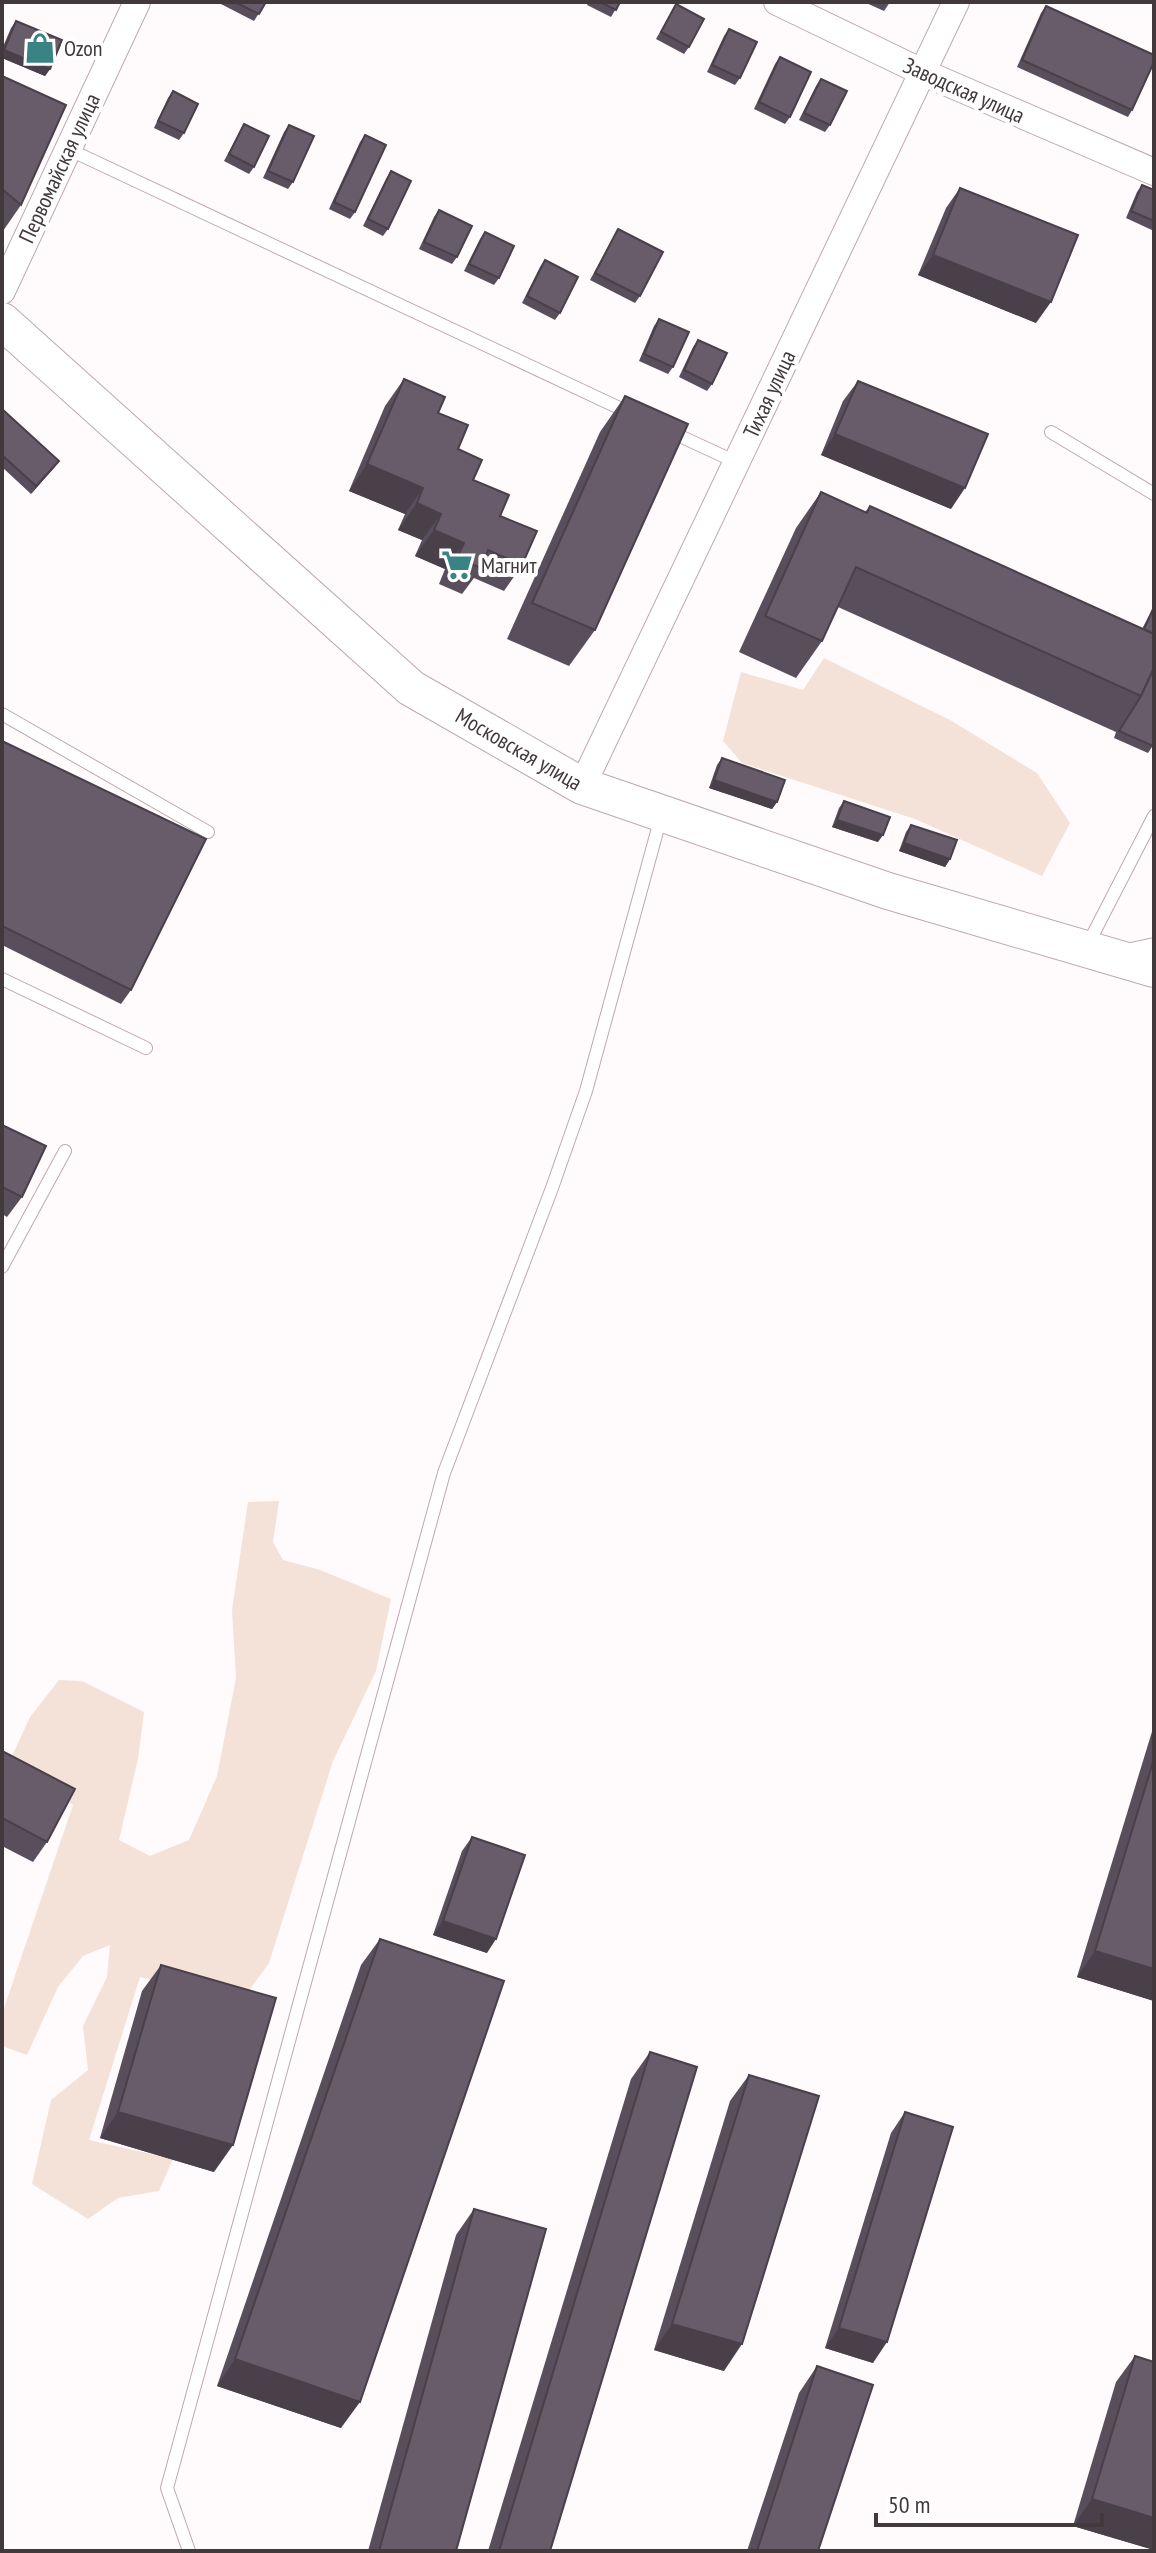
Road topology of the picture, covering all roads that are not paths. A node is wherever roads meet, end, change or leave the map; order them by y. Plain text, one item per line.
1 (137, 2) edge
2 (777, 2) edge
3 (956, 2) edge
4 (922, 72) junction
5 (68, 149) junction
6 (1154, 172) edge
7 (2, 291) edge
8 (2, 321) edge
9 (641, 418) edge
10 (655, 424) edge
11 (1051, 432) dead end
12 (736, 462) junction
13 (1154, 494) edge
14 (2, 714) edge
15 (582, 786) junction
16 (662, 814) junction
17 (1154, 816) edge
18 (208, 832) dead end
19 (1154, 944) edge
20 (1096, 952) junction
21 (1154, 969) edge
22 (2, 979) edge
23 (146, 1048) dead end
24 (65, 1151) dead end
25 (2, 1267) edge
26 (189, 2551) edge

1 - 5 street, Первомайская улица
2 - 4 street, Заводская улица
3 - 4 street, Тихая улица
4 - 6 street, Заводская улица
4 - 12 street, Тихая улица
5 - 7 street, Первомайская улица
5 - 9 lane
8 - 15 street, Московская улица
10 - 12 lane
11 - 13 lane
12 - 15 street, Тихая улица
14 - 18 lane
15 - 16 street, Московская улица
16 - 20 street, Московская улица
16 - 26 lane
17 - 20 lane
19 - 20 lane
20 - 21 street, Московская улица
22 - 23 lane
24 - 25 lane

